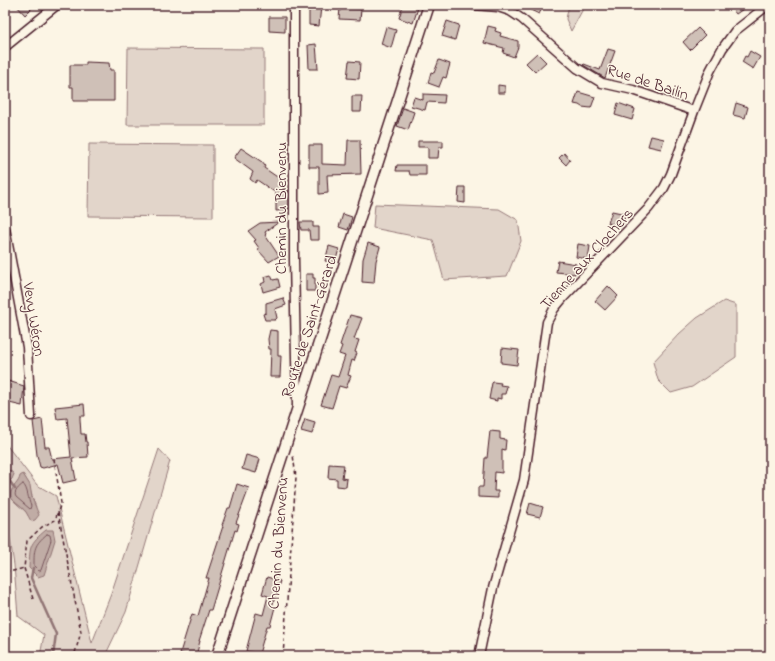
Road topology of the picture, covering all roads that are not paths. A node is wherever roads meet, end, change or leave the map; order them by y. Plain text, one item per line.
1 (57, 5) edge
2 (294, 5) edge
3 (429, 5) edge
4 (473, 5) edge
5 (768, 5) edge
6 (5, 47) edge
7 (694, 111) junction
8 (5, 228) edge
9 (297, 410) junction
10 (31, 416) dead end
11 (216, 656) edge
12 (479, 656) edge

1 - 6 street
2 - 9 street, Chemin du Bienvenu
3 - 9 main road, Route de Saint-Gérard
4 - 7 street, Rue de Bailin
5 - 7 street, Tienne aux Clochers
7 - 12 street, Tienne aux Clochers
8 - 10 street, Vevy Wéron
9 - 11 main road, Route de Saint-Gérard

